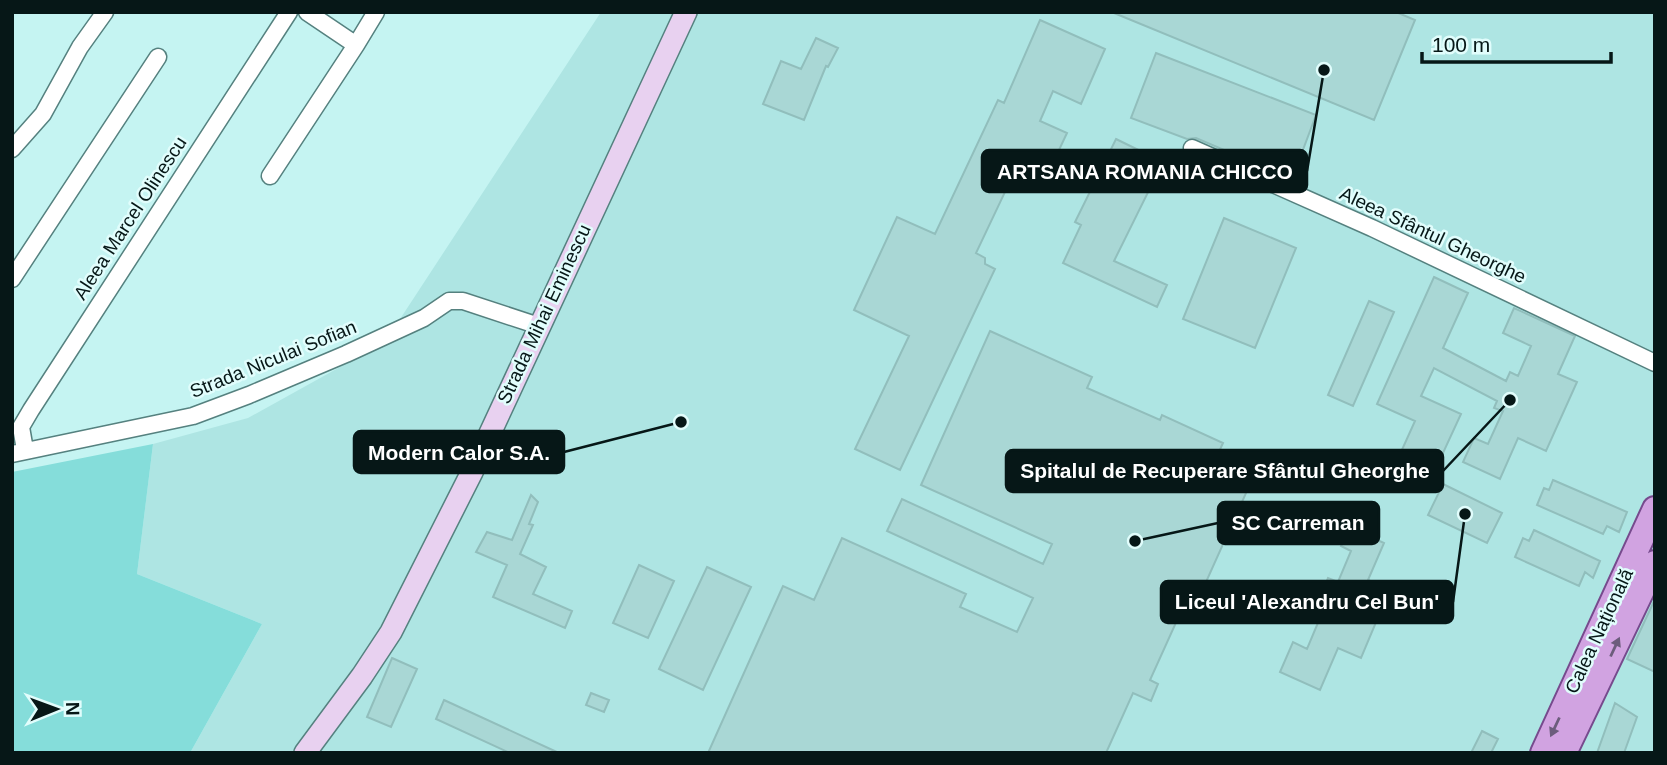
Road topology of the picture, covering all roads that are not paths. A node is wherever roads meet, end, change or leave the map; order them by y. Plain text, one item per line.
1 (104, 12) edge
2 (289, 12) edge
3 (307, 12) edge
4 (376, 12) edge
5 (685, 12) edge
6 (356, 45) junction
7 (158, 57) dead end
8 (1192, 148) dead end
9 (12, 149) edge
10 (270, 176) dead end
11 (12, 279) edge
12 (539, 326) junction
13 (1655, 363) edge
14 (19, 452) edge
15 (1655, 509) edge
16 (1643, 572) edge
17 (304, 753) edge
18 (1543, 753) edge
19 (1564, 753) edge

1 - 9 street
2 - 14 street, Aleea Marcel Olinescu
3 - 6 street
4 - 6 street
5 - 12 street, Strada Mihai Eminescu
6 - 10 street
7 - 11 street
8 - 13 street, Aleea Sfântul Gheorghe
12 - 14 street, Strada Niculai Sofian
12 - 17 street, Strada Mihai Eminescu
15 - 16 main road, Calea Națională
16 -> 18 main road, Calea Națională
19 -> 16 main road, Calea Națională

